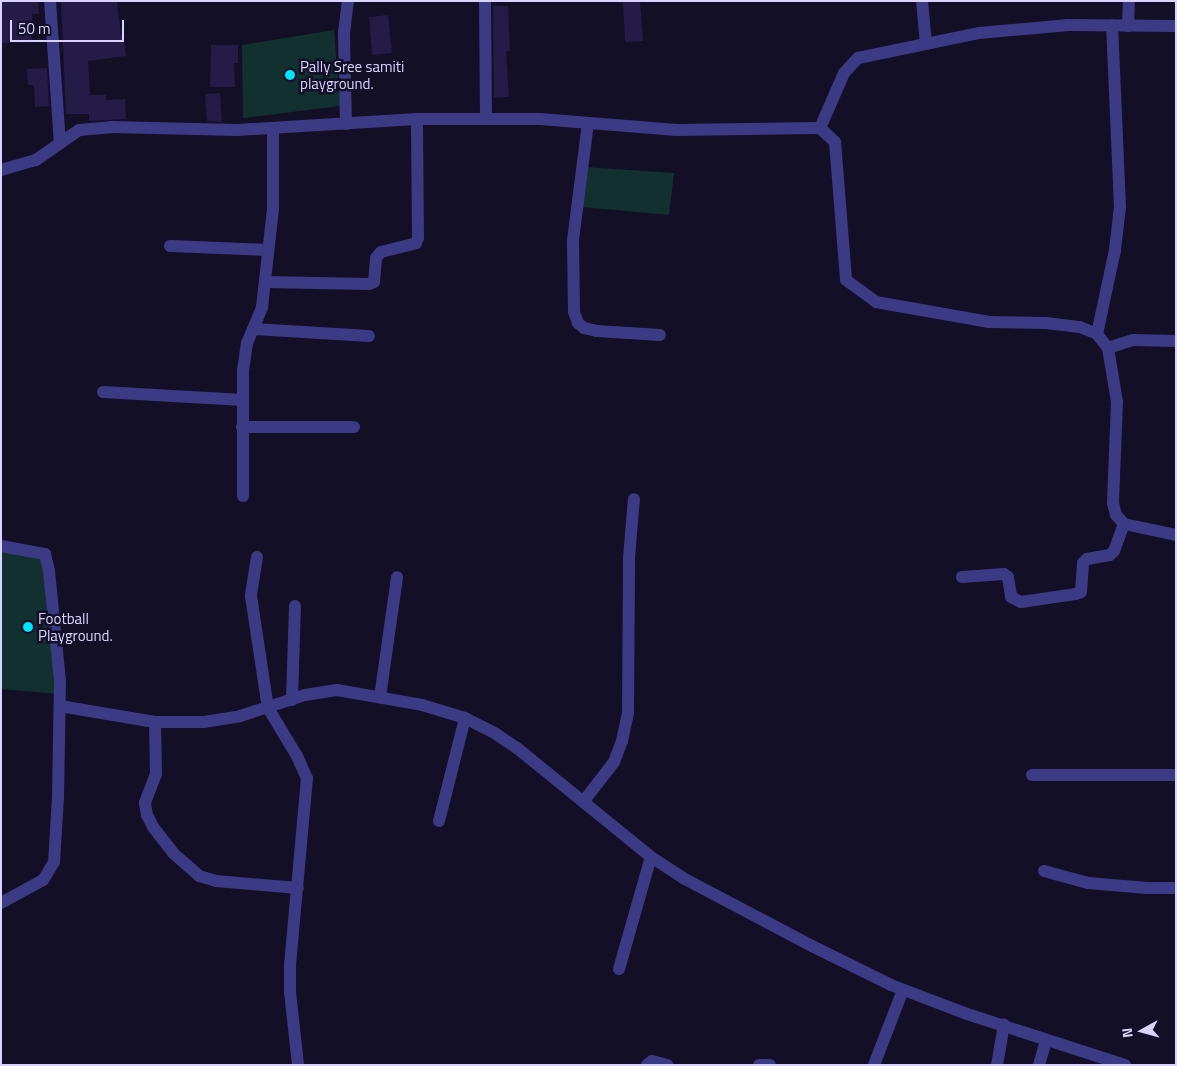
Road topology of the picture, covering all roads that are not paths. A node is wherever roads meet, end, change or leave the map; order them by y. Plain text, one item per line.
1 (50, 1) edge
2 (348, 1) edge
3 (485, 1) edge
4 (922, 1) edge
5 (1129, 1) edge
6 (1112, 25) junction
7 (1128, 26) junction
8 (1176, 26) edge
9 (926, 44) junction
10 (417, 119) junction
11 (486, 119) junction
12 (588, 123) junction
13 (346, 124) junction
14 (273, 128) junction
15 (820, 128) junction
16 (60, 144) junction
17 (1, 170) edge
18 (170, 246) dead end
19 (268, 250) junction
20 (265, 282) junction
21 (253, 329) junction
22 (1097, 334) junction
23 (660, 335) dead end
24 (369, 336) dead end
25 (1176, 342) edge
26 (1108, 348) junction
27 (103, 392) dead end
28 (243, 400) junction
29 (242, 426) junction
30 (354, 427) dead end
31 (243, 496) dead end
32 (634, 499) dead end
33 (1124, 524) junction
34 (1176, 535) edge
35 (1, 546) edge
36 (257, 557) dead end
37 (397, 576) dead end
38 (962, 577) dead end
39 (295, 606) dead end
40 (380, 697) junction
41 (292, 700) junction
42 (60, 706) junction
43 (268, 708) junction
44 (465, 718) junction
45 (155, 722) junction
46 (1032, 775) dead end
47 (1176, 775) edge
48 (583, 802) junction
49 (439, 821) dead end
50 (651, 858) junction
51 (1044, 871) dead end
52 (298, 888) junction
53 (1176, 888) edge
54 (1, 902) edge
55 (619, 969) dead end
56 (903, 990) junction
57 (1004, 1025) junction
58 (1046, 1041) junction
59 (298, 1065) edge
60 (647, 1065) edge
61 (667, 1065) edge
62 (759, 1065) edge
63 (770, 1065) edge
64 (874, 1065) edge
65 (997, 1065) edge
66 (1039, 1065) edge
67 (1124, 1065) edge

1 - 16 street
2 - 13 street
3 - 11 street
4 - 9 street
5 - 7 street
6 - 7 street
6 - 9 street
6 - 22 street
7 - 8 street
9 - 15 street
10 - 11 street
10 - 13 street
10 - 20 street
11 - 12 street
12 - 15 street
12 - 23 street
13 - 14 street
14 - 16 street
14 - 19 street
15 - 22 street
16 - 17 street
18 - 19 street
19 - 20 street
20 - 21 street
21 - 24 street
21 - 28 street
22 - 26 street
25 - 26 street
26 - 33 street
27 - 28 street
28 - 29 street
29 - 30 street
29 - 31 street
32 - 48 street
33 - 34 street
33 - 38 street
35 - 42 street
36 - 43 street
37 - 40 street
39 - 41 street
40 - 41 street
40 - 44 street
41 - 43 street
42 - 45 street
42 - 54 street
43 - 45 street
43 - 52 street
44 - 48 street
44 - 49 street
45 - 52 street
46 - 47 street
48 - 50 street
50 - 55 street
50 - 56 street
51 - 53 street
52 - 59 street
56 - 57 street
56 - 64 street
57 - 58 street
57 - 65 street
58 - 66 street
58 - 67 street
60 - 61 street
62 - 63 street

